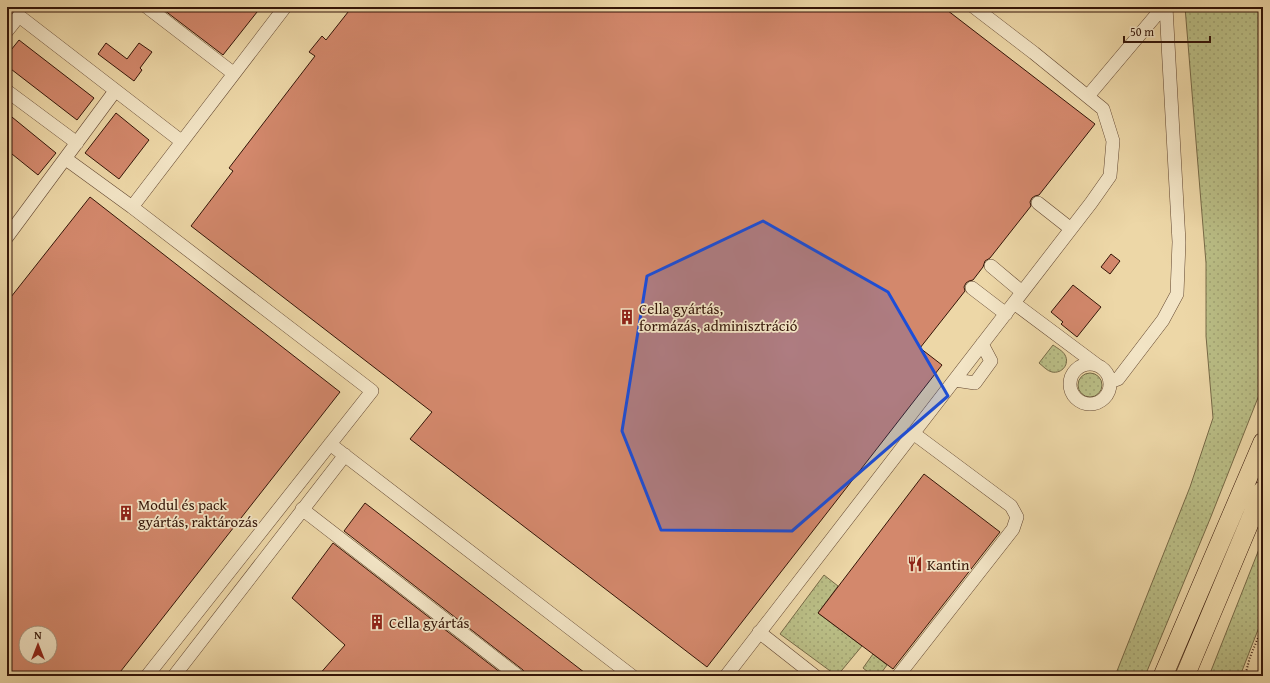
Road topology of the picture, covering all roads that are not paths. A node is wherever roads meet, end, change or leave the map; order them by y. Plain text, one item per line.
1 (147, 7) edge
2 (285, 7) edge
3 (974, 7) edge
4 (1163, 7) edge
5 (1166, 7) edge
6 (7, 31) edge
7 (233, 73) junction
8 (7, 91) edge
9 (115, 91) junction
10 (1088, 96) junction
11 (180, 141) junction
12 (76, 143) junction
13 (66, 159) junction
14 (1038, 203) dead end
15 (132, 206) junction
16 (12, 219) edge
17 (1071, 229) junction
18 (7, 237) edge
19 (991, 266) dead end
20 (972, 288) dead end
21 (1022, 292) junction
22 (1014, 303) junction
23 (1006, 314) junction
24 (982, 344) junction
25 (1097, 365) junction
26 (955, 380) junction
27 (1110, 382) junction
28 (913, 433) junction
29 (1263, 442) edge
30 (330, 444) junction
31 (345, 455) junction
32 (1263, 490) edge
33 (302, 509) junction
34 (759, 632) junction
35 (147, 676) edge
36 (174, 676) edge
37 (518, 676) edge
38 (632, 676) edge
39 (726, 676) edge
40 (815, 676) edge
41 (898, 676) edge
42 (1163, 676) edge
43 (1185, 676) edge

1 - 7 street
2 - 7 street
3 - 10 street
4 - 10 street
5 - 27 street
6 - 9 street
7 - 11 street
8 - 12 street
9 - 11 street
9 - 12 street
10 - 17 street
11 - 15 street
12 - 13 street
13 - 15 street
13 - 16 street
14 - 17 street
15 - 30 street
16 - 18 street
17 - 21 street
19 - 21 street
20 - 23 street
21 - 22 street
22 - 23 street
22 - 25 street
23 - 24 street
24 - 26 street
24 - 26 street
25 - 27 street
25 - 27 street
26 - 28 street
28 - 34 street
28 - 41 street
29 - 42 highway
30 - 31 street
30 - 35 street
31 - 33 street
31 - 38 street
32 - 43 highway
33 - 36 street
33 - 37 street
34 - 39 street
34 - 40 street

